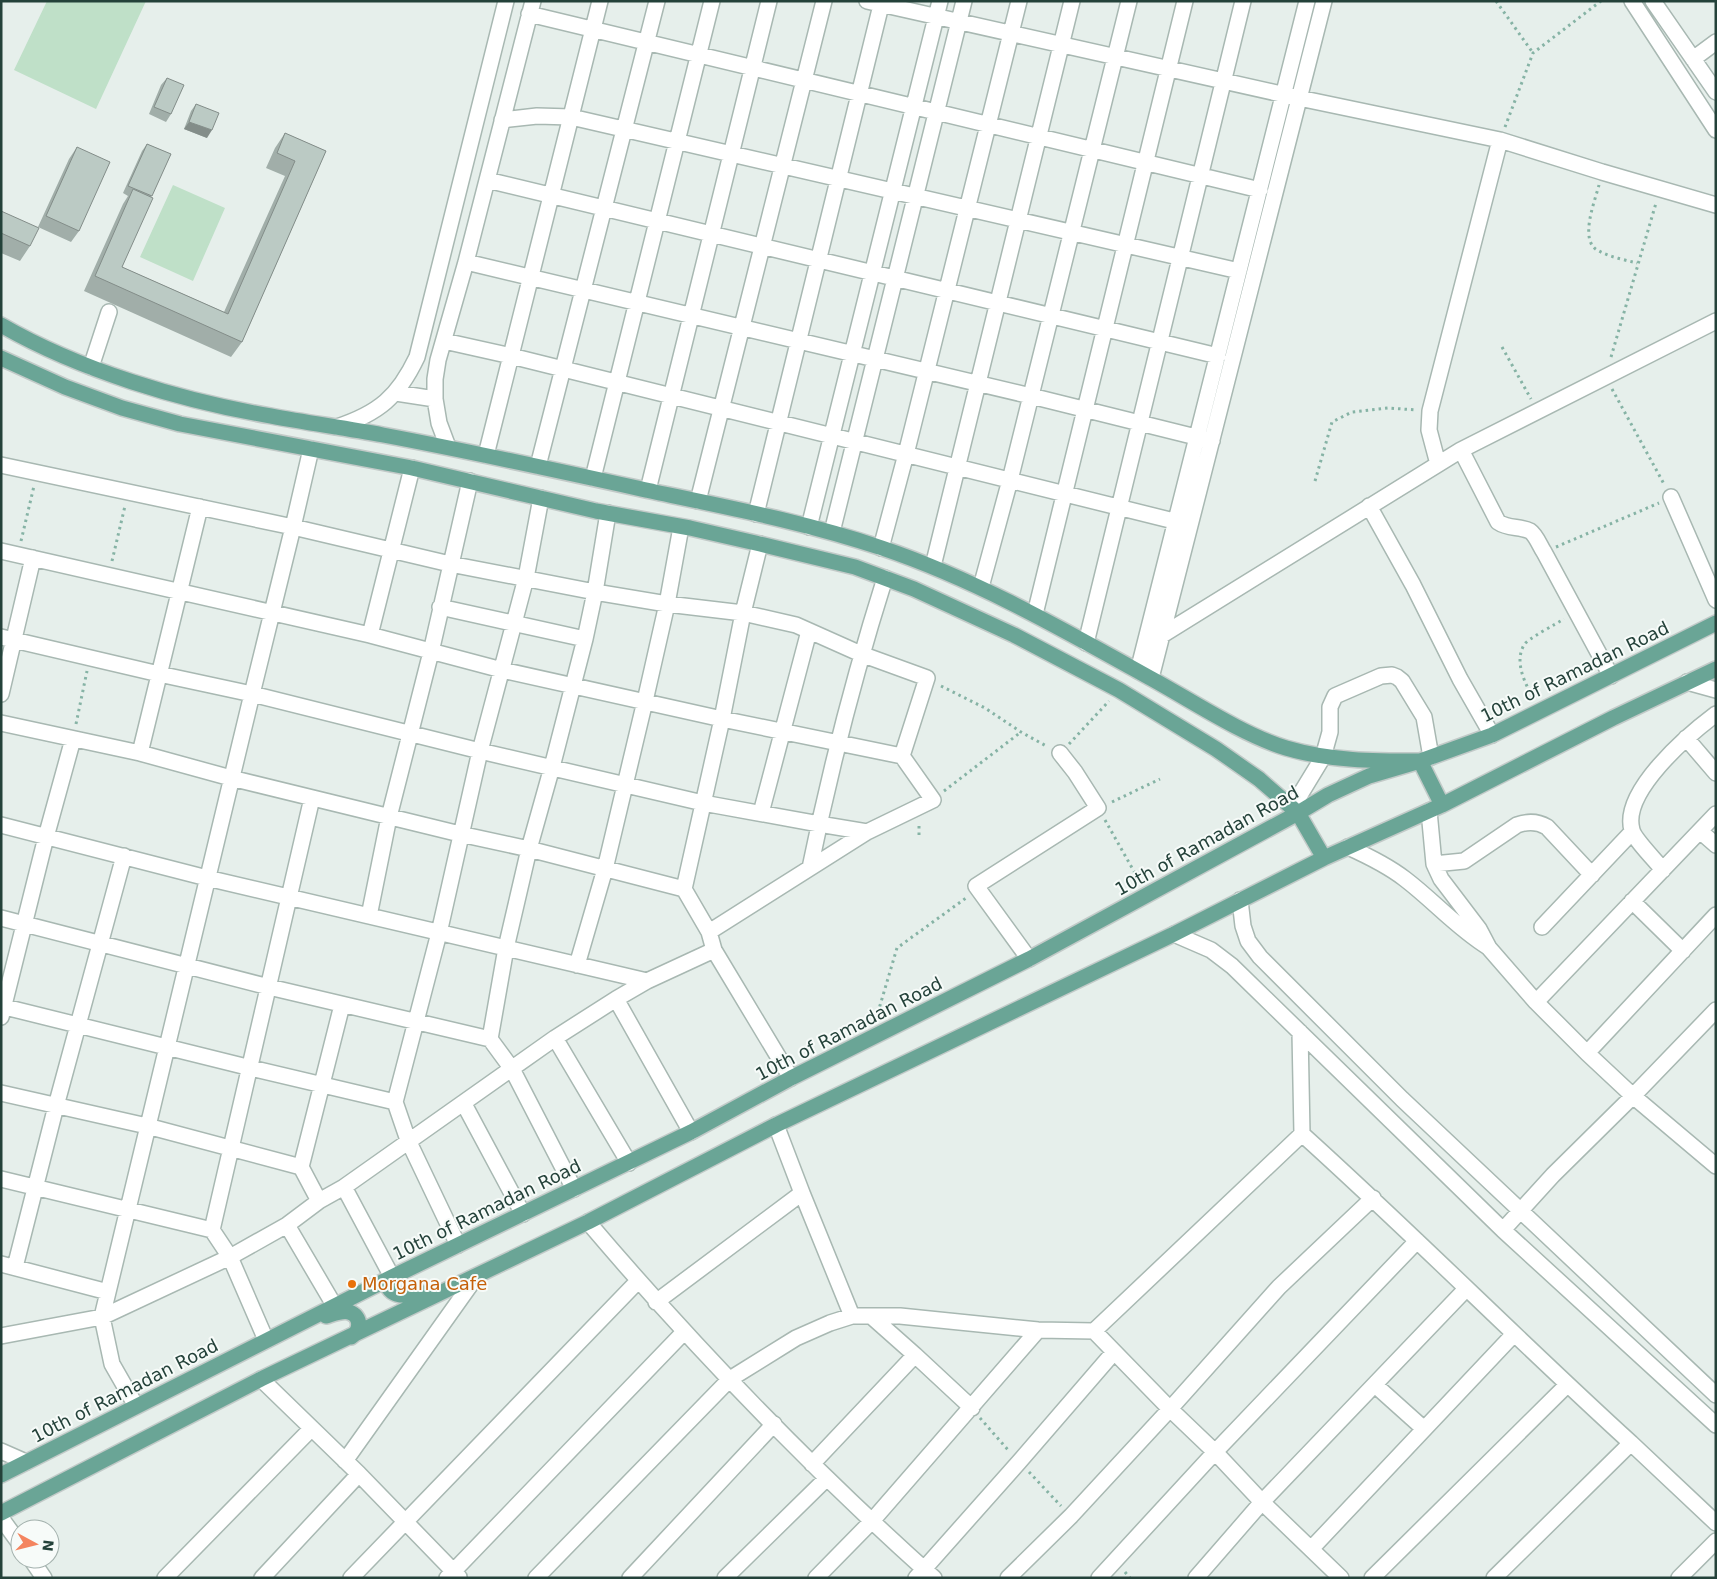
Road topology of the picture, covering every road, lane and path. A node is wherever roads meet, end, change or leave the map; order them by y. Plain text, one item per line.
1 (506, 1) edge
2 (600, 1) edge
3 (657, 1) edge
4 (712, 1) edge
5 (769, 1) edge
6 (824, 1) edge
7 (940, 1) edge
8 (964, 1) edge
9 (1019, 1) edge
10 (1072, 1) edge
11 (1129, 1) edge
12 (1185, 1) edge
13 (1243, 1) edge
14 (1307, 1) edge
15 (1324, 1) edge
16 (1496, 1) edge
17 (1601, 1) edge
18 (1632, 1) edge
19 (1653, 1) edge
20 (877, 2) edge
21 (531, 8) edge
22 (936, 17) junction
23 (959, 22) junction
24 (593, 30) junction
25 (1011, 33) junction
26 (1716, 42) edge
27 (646, 43) junction
28 (1062, 45) junction
29 (1534, 53) junction
30 (699, 55) junction
31 (1116, 57) junction
32 (1693, 60) junction
33 (752, 68) junction
34 (1169, 69) junction
35 (804, 80) junction
36 (1223, 81) junction
37 (1716, 92) edge
38 (860, 94) junction
39 (1291, 96) junction
40 (914, 107) junction
41 (936, 112) junction
42 (571, 117) junction
43 (502, 120) junction
44 (989, 125) junction
45 (624, 129) junction
46 (1716, 130) edge
47 (1039, 137) junction
48 (1500, 140) junction
49 (677, 142) junction
50 (1092, 150) junction
51 (731, 154) junction
52 (1146, 162) junction
53 (782, 166) junction
54 (1602, 172) junction
55 (1200, 176) junction
56 (839, 179) junction
57 (487, 180) junction
58 (1660, 188) junction
59 (1260, 190) junction
60 (893, 191) junction
61 (551, 196) junction
62 (915, 197) junction
63 (1716, 205) edge
64 (604, 208) junction
65 (968, 208) junction
66 (1018, 220) junction
67 (657, 222) junction
68 (1072, 233) junction
69 (711, 234) junction
70 (1126, 245) junction
71 (762, 247) junction
72 (1180, 258) junction
73 (818, 260) junction
74 (466, 262) junction
75 (1637, 263) junction
76 (1239, 271) junction
77 (872, 273) junction
78 (531, 278) junction
79 (895, 278) junction
80 (583, 290) junction
81 (947, 291) junction
82 (637, 303) junction
83 (998, 303) junction
84 (109, 312) dead end
85 (691, 316) junction
86 (1051, 316) junction
87 (1716, 320) edge
88 (1, 325) edge
89 (742, 328) junction
90 (1106, 329) junction
91 (444, 341) junction
92 (798, 341) junction
93 (1160, 342) junction
94 (1502, 347) dead end
95 (852, 354) junction
96 (511, 356) junction
97 (1218, 356) junction
98 (1, 358) edge
99 (874, 359) junction
100 (91, 367) junction
101 (563, 369) junction
102 (927, 372) junction
103 (1605, 377) junction
104 (617, 383) junction
105 (978, 384) junction
106 (396, 392) junction
107 (671, 396) junction
108 (1031, 396) junction
109 (435, 399) junction
110 (721, 408) junction
111 (1086, 410) junction
112 (1430, 411) junction
113 (1538, 411) junction
114 (778, 423) junction
115 (1140, 423) junction
116 (337, 427) junction
117 (832, 436) junction
118 (1204, 439) junction
119 (854, 442) junction
120 (448, 447) junction
121 (311, 449) junction
122 (1461, 450) junction
123 (906, 454) junction
124 (486, 455) junction
125 (1438, 464) junction
126 (1, 465) edge
127 (538, 466) junction
128 (957, 467) junction
129 (412, 468) junction
130 (37, 474) junction
131 (593, 478) junction
132 (1010, 480) junction
133 (470, 481) junction
134 (1315, 481) dead end
135 (648, 490) junction
136 (129, 493) junction
137 (1065, 494) junction
138 (1671, 497) junction
139 (541, 498) junction
140 (698, 501) junction
141 (1369, 506) junction
142 (200, 507) junction
143 (1119, 508) junction
144 (608, 513) junction
145 (756, 514) junction
146 (1183, 523) junction
147 (294, 527) junction
148 (681, 527) junction
149 (809, 527) junction
150 (832, 532) junction
151 (760, 544) junction
152 (881, 548) junction
153 (390, 550) junction
154 (1, 551) edge
155 (1544, 552) junction
156 (26, 556) junction
157 (450, 564) junction
158 (933, 566) junction
159 (109, 576) junction
160 (526, 578) junction
161 (884, 578) junction
162 (981, 587) junction
163 (180, 592) junction
164 (595, 592) junction
165 (1716, 600) edge
166 (667, 604) junction
167 (440, 607) junction
168 (1577, 611) junction
169 (743, 613) junction
170 (271, 614) junction
171 (1036, 614) junction
172 (1716, 623) edge
173 (514, 624) junction
174 (809, 630) junction
175 (370, 635) junction
176 (1162, 635) junction
177 (8, 638) edge
178 (585, 639) junction
179 (1086, 643) junction
180 (1145, 646) junction
181 (431, 652) junction
182 (861, 654) junction
183 (90, 658) junction
184 (1716, 668) edge
185 (502, 670) junction
186 (159, 674) junction
187 (1144, 675) junction
188 (1611, 676) junction
189 (927, 678) junction
190 (1687, 682) junction
191 (573, 685) junction
192 (1120, 690) junction
193 (1716, 690) edge
194 (1, 694) edge
195 (252, 694) junction
196 (645, 701) junction
197 (1540, 712) junction
198 (1716, 714) edge
199 (722, 719) junction
200 (1, 723) edge
201 (783, 732) junction
202 (1021, 732) junction
203 (409, 733) junction
204 (1492, 735) junction
205 (1686, 738) junction
206 (73, 739) junction
207 (839, 744) junction
208 (480, 751) junction
209 (140, 753) junction
210 (1060, 753) junction
211 (902, 756) junction
212 (1324, 758) junction
213 (1426, 759) junction
214 (552, 767) junction
215 (1716, 773) edge
216 (232, 778) junction
217 (1160, 779) dead end
218 (625, 784) junction
219 (312, 798) junction
220 (933, 800) junction
221 (703, 803) junction
222 (1098, 808) junction
223 (1435, 808) junction
224 (1295, 811) junction
225 (761, 813) junction
226 (1716, 814) edge
227 (389, 816) junction
228 (819, 824) junction
229 (1, 825) edge
230 (1700, 831) junction
231 (867, 832) junction
232 (1632, 832) junction
233 (460, 834) junction
234 (46, 837) junction
235 (1716, 845) edge
236 (1348, 847) junction
237 (529, 849) junction
238 (124, 856) junction
239 (1324, 858) junction
240 (1434, 864) junction
241 (810, 868) junction
242 (605, 869) junction
243 (1663, 870) junction
244 (1592, 875) junction
245 (207, 878) junction
246 (976, 886) junction
247 (684, 890) junction
248 (1147, 896) junction
249 (290, 897) junction
250 (1240, 900) junction
251 (1632, 901) junction
252 (369, 916) junction
253 (1, 918) edge
254 (1715, 918) edge
255 (25, 924) junction
256 (1542, 927) dead end
257 (709, 932) junction
258 (439, 933) junction
259 (1174, 934) junction
260 (99, 944) junction
261 (506, 948) junction
262 (1489, 948) junction
263 (714, 950) junction
264 (1683, 951) junction
265 (1029, 959) junction
266 (577, 965) junction
267 (186, 966) junction
268 (647, 981) junction
269 (268, 987) junction
270 (616, 999) junction
271 (1536, 1002) junction
272 (342, 1005) junction
273 (2, 1010) edge
274 (1716, 1010) edge
275 (416, 1023) junction
276 (78, 1025) junction
277 (1300, 1032) junction
278 (556, 1038) junction
279 (870, 1039) junction
280 (490, 1040) junction
281 (167, 1047) junction
282 (1587, 1054) junction
283 (251, 1068) junction
284 (512, 1069) junction
285 (791, 1078) junction
286 (323, 1084) junction
287 (1, 1093) edge
288 (1633, 1096) junction
289 (395, 1102) junction
290 (464, 1104) junction
291 (56, 1106) junction
292 (776, 1125) junction
293 (148, 1126) junction
294 (691, 1132) junction
295 (1302, 1134) junction
296 (408, 1140) junction
297 (231, 1148) junction
298 (629, 1163) junction
299 (1716, 1166) edge
300 (302, 1167) junction
301 (1, 1179) edge
302 (36, 1187) junction
303 (344, 1187) junction
304 (574, 1189) junction
305 (802, 1194) junction
306 (1372, 1198) junction
307 (319, 1201) junction
308 (128, 1209) junction
309 (1520, 1210) junction
310 (523, 1214) junction
311 (588, 1222) junction
312 (287, 1225) junction
313 (212, 1230) junction
314 (1503, 1230) junction
315 (1417, 1241) junction
316 (458, 1245) junction
317 (230, 1257) junction
318 (8, 1265) edge
319 (476, 1277) junction
320 (389, 1278) junction
321 (638, 1281) junction
322 (1466, 1288) junction
323 (108, 1292) junction
324 (446, 1292) junction
325 (656, 1302) junction
326 (334, 1305) junction
327 (852, 1316) junction
328 (872, 1316) junction
329 (102, 1317) junction
330 (303, 1322) junction
331 (1038, 1330) junction
332 (1094, 1331) junction
333 (684, 1332) junction
334 (1514, 1334) junction
335 (1, 1336) edge
336 (350, 1337) junction
337 (266, 1340) junction
338 (1114, 1352) junction
339 (915, 1355) junction
340 (261, 1379) junction
341 (730, 1379) junction
342 (1567, 1384) junction
343 (1376, 1385) junction
344 (1716, 1395) edge
345 (136, 1406) junction
346 (972, 1408) junction
347 (1170, 1409) junction
348 (774, 1424) junction
349 (1716, 1426) edge
350 (312, 1428) junction
351 (1423, 1428) junction
352 (1632, 1443) junction
353 (1, 1451) edge
354 (1215, 1452) junction
355 (345, 1461) junction
356 (26, 1462) junction
357 (1019, 1462) junction
358 (812, 1464) junction
359 (359, 1474) junction
360 (1, 1475) edge
361 (827, 1478) junction
362 (1262, 1502) junction
363 (1, 1513) edge
364 (1070, 1516) junction
365 (1, 1518) edge
366 (406, 1521) junction
367 (872, 1521) junction
368 (1716, 1523) edge
369 (10, 1530) edge
370 (1716, 1541) edge
371 (1311, 1549) junction
372 (453, 1575) edge
373 (925, 1575) edge
374 (165, 1578) edge
375 (262, 1578) edge
376 (352, 1578) edge
377 (536, 1578) edge
378 (630, 1578) edge
379 (725, 1578) edge
380 (816, 1578) edge
381 (1008, 1578) edge
382 (1099, 1578) edge
383 (1196, 1578) edge
384 (1341, 1578) edge
385 (1372, 1578) edge
386 (1494, 1578) edge
387 (1679, 1578) edge

1 - 106 street
2 - 24 street
3 - 27 street
4 - 30 street
5 - 33 street
6 - 35 street
7 - 22 street
8 - 23 street
9 - 25 street
10 - 28 street
11 - 31 street
12 - 34 street
13 - 36 street
14 - 39 street
15 - 39 street
16 - 29 path
17 - 29 path
18 - 46 street
19 - 32 street
20 - 22 street
20 - 38 street
21 - 24 street
21 - 43 street
22 - 23 street
22 - 40 street
23 - 25 street
23 - 41 street
24 - 27 street
24 - 42 street
25 - 28 street
25 - 44 street
26 - 32 street
27 - 30 street
27 - 45 street
28 - 31 street
28 - 47 street
29 - 48 path
30 - 33 street
30 - 49 street
31 - 34 street
31 - 50 street
32 - 37 street
33 - 35 street
33 - 51 street
34 - 36 street
34 - 52 street
35 - 38 street
35 - 53 street
36 - 39 street
36 - 55 street
38 - 40 street
38 - 56 street
39 - 48 street
39 - 59 street
39 - 118 street
40 - 41 street
40 - 60 street
41 - 44 street
41 - 62 street
42 - 43 street
42 - 45 street
42 - 61 street
43 - 57 street
44 - 47 street
44 - 65 street
45 - 49 street
45 - 64 street
47 - 50 street
47 - 66 street
48 - 54 street
48 - 112 street
49 - 51 street
49 - 67 street
50 - 52 street
50 - 68 street
51 - 53 street
51 - 69 street
52 - 55 street
52 - 70 street
53 - 56 street
53 - 71 street
54 - 58 street
54 - 75 path
55 - 59 street
55 - 72 street
56 - 60 street
56 - 73 street
57 - 61 street
57 - 74 street
58 - 63 street
58 - 75 path
59 - 76 street
60 - 62 street
60 - 77 street
61 - 64 street
61 - 78 street
62 - 65 street
62 - 79 street
64 - 67 street
64 - 80 street
65 - 66 street
65 - 81 street
66 - 68 street
66 - 83 street
67 - 69 street
67 - 82 street
68 - 70 street
68 - 86 street
69 - 71 street
69 - 85 street
70 - 72 street
70 - 90 street
71 - 73 street
71 - 89 street
72 - 76 street
72 - 93 street
73 - 77 street
73 - 92 street
74 - 78 street
74 - 91 street
75 - 103 path
76 - 97 street
77 - 79 street
77 - 95 street
78 - 80 street
78 - 96 street
79 - 81 street
79 - 99 street
80 - 82 street
80 - 101 street
81 - 83 street
81 - 102 street
82 - 85 street
82 - 104 street
83 - 86 street
83 - 105 street
84 - 100 street
85 - 89 street
85 - 107 street
86 - 90 street
86 - 108 street
87 - 103 street
88 - 100 main road
89 - 92 street
89 - 110 street
90 - 93 street
90 - 111 street
91 - 96 street
91 - 109 street
92 - 95 street
92 - 114 street
93 - 97 street
93 - 115 street
94 - 113 path
95 - 99 street
95 - 117 street
96 - 101 street
96 - 124 street
97 - 118 street
98 - 121 main road
99 - 102 street
99 - 119 street
100 - 116 main road
101 - 104 street
101 - 127 street
102 - 105 street
102 - 123 street
103 - 113 street
103 - 138 path
104 - 107 street
104 - 131 street
105 - 108 street
105 - 128 street
106 - 109 street
106 - 116 street
107 - 110 street
107 - 135 street
108 - 111 street
108 - 132 street
109 - 120 street
110 - 114 street
110 - 140 street
111 - 115 street
111 - 137 street
112 - 125 street
112 - 134 path
113 - 122 street
114 - 117 street
114 - 145 street
115 - 118 street
115 - 143 street
116 - 120 main road
117 - 119 street
117 - 149 street
118 - 146 street
119 - 123 street
119 - 150 street
120 - 124 main road
121 - 129 main road
121 - 147 street
122 - 125 street
122 - 155 street
123 - 128 street
123 - 152 street
124 - 127 main road
125 - 141 street
126 - 130 street
127 - 131 main road
128 - 132 street
128 - 158 street
129 - 133 main road
129 - 153 street
130 - 136 street
130 - 156 path
131 - 135 main road
132 - 137 street
132 - 162 street
133 - 139 main road
133 - 157 street
135 - 140 main road
136 - 142 street
136 - 159 path
137 - 143 street
137 - 171 street
138 - 155 path
138 - 165 street
139 - 144 main road
139 - 160 street
140 - 145 main road
141 - 176 street
141 - 204 street
142 - 147 street
142 - 163 street
143 - 146 street
143 - 179 street
144 - 148 main road
144 - 164 street
145 - 149 main road
146 - 176 street
146 - 180 street
147 - 153 street
147 - 170 street
148 - 151 main road
148 - 166 street
149 - 150 main road
150 - 152 main road
151 - 161 main road
151 - 169 street
152 - 158 main road
153 - 157 street
153 - 175 street
154 - 156 street
155 - 168 street
156 - 159 street
156 - 177 street
157 - 160 street
157 - 167 street
158 - 162 main road
159 - 163 street
160 - 164 street
160 - 173 street
161 - 182 street
161 - 192 main road
162 - 171 main road
163 - 170 street
163 - 186 street
164 - 166 street
164 - 178 street
166 - 169 street
166 - 196 street
167 - 173 street
167 - 181 street
168 - 188 street
168 - 197 path
169 - 174 street
169 - 199 street
170 - 175 street
170 - 195 street
171 - 179 main road
172 - 188 main road, 10th of Ramadan Road
173 - 178 street
173 - 185 street
174 - 182 street
174 - 201 street
175 - 181 street
176 - 180 street
176 - 187 street
177 - 183 street
177 - 194 street
178 - 191 street
179 - 187 main road
180 - 187 street
181 - 185 street
181 - 203 street
182 - 189 street
182 - 207 street
183 - 186 street
183 - 206 path
184 - 190 main road
185 - 191 street
185 - 208 street
186 - 195 street
186 - 209 street
187 - 212 main road
188 - 197 main road, 10th of Ramadan Road
189 - 202 path
189 - 211 street
190 - 193 street
190 - 223 main road
191 - 196 street
191 - 214 street
192 - 210 path
192 - 224 main road
195 - 203 street
195 - 216 street
196 - 199 street
196 - 218 street
197 - 204 main road, 10th of Ramadan Road
198 - 205 street
199 - 201 street
199 - 221 street
200 - 206 street
201 - 207 street
201 - 225 street
202 - 210 path
202 - 220 path
203 - 208 street
203 - 227 street
204 - 213 main road, 10th of Ramadan Road
205 - 215 street
205 - 232 street
206 - 209 street
206 - 234 street
207 - 211 street
207 - 228 street
208 - 214 street
208 - 233 street
209 - 216 street
210 - 222 street
211 - 220 street
212 - 213 main road
212 - 213 street
212 - 224 street
213 - 223 main road
213 - 224 main road, 10th of Ramadan Road
214 - 218 street
214 - 237 street
216 - 219 street
216 - 245 street
217 - 222 path
218 - 221 street
218 - 242 street
219 - 227 street
219 - 249 street
220 - 231 street
221 - 225 street
221 - 247 street
222 - 246 street
222 - 248 path
223 - 236 main road
223 - 240 street
224 - 239 main road
224 - 248 main road, 10th of Ramadan Road
225 - 228 street
226 - 230 street
227 - 233 street
227 - 252 street
228 - 231 street
228 - 241 street
229 - 234 street
230 - 235 street
230 - 243 street
231 - 241 street
232 - 243 street
232 - 244 street
233 - 237 street
233 - 258 street
234 - 238 street
234 - 255 street
236 - 239 main road
236 - 262 street
237 - 242 street
237 - 261 street
238 - 245 street
238 - 260 street
239 - 250 main road
240 - 244 street
240 - 262 street
241 - 257 street
242 - 247 street
242 - 266 street
243 - 251 street
244 - 256 street
245 - 249 street
245 - 267 street
246 - 265 street
246 - 279 path
247 - 257 street
248 - 265 main road, 10th of Ramadan Road
249 - 252 street
249 - 269 street
250 - 259 main road
250 - 309 street
251 - 264 street
251 - 271 street
252 - 258 street
253 - 255 street
254 - 264 street
255 - 260 street
255 - 273 street
257 - 263 street
258 - 261 street
258 - 275 street
259 - 277 street
259 - 292 main road
260 - 267 street
260 - 276 street
261 - 266 street
261 - 280 street
262 - 271 street
263 - 268 street
263 - 285 street
264 - 282 street
265 - 279 main road, 10th of Ramadan Road
266 - 268 street
267 - 269 street
267 - 281 street
268 - 270 street
269 - 272 street
269 - 283 street
270 - 278 street
270 - 294 street
271 - 282 street
272 - 275 street
272 - 286 street
273 - 276 street
274 - 288 street
275 - 280 street
275 - 289 street
276 - 281 street
276 - 291 street
277 - 295 street
277 - 314 street
278 - 284 street
278 - 298 street
279 - 285 main road, 10th of Ramadan Road
280 - 284 street
281 - 283 street
281 - 293 street
282 - 288 street
283 - 286 street
283 - 297 street
284 - 290 street
284 - 304 street
285 - 294 main road, 10th of Ramadan Road
286 - 289 street
286 - 300 street
287 - 291 street
288 - 299 street
288 - 309 street
289 - 296 street
290 - 296 street
290 - 310 street
291 - 293 street
291 - 302 street
292 - 305 street
292 - 311 main road
293 - 297 street
293 - 308 street
294 - 298 main road, 10th of Ramadan Road
295 - 306 street
295 - 332 street
296 - 303 street
296 - 316 street
297 - 300 street
297 - 313 street
298 - 304 main road, 10th of Ramadan Road
300 - 307 street
301 - 302 street
302 - 308 street
302 - 318 street
303 - 307 street
303 - 320 street
304 - 310 main road, 10th of Ramadan Road
305 - 325 street
305 - 327 street
306 - 315 street
306 - 347 street
307 - 312 street
308 - 313 street
308 - 323 street
309 - 314 street
309 - 344 street
310 - 316 main road, 10th of Ramadan Road
311 - 319 main road
311 - 321 street
312 - 317 street
312 - 326 street
313 - 317 street
314 - 349 street
315 - 322 street
315 - 354 street
316 - 320 main road, 10th of Ramadan Road
317 - 329 street
317 - 337 street
318 - 323 street
319 - 324 main road
319 - 355 street
320 - 324 main road
320 - 326 main road, 10th of Ramadan Road
321 - 325 street
321 - 366 street
322 - 334 street
322 - 343 street
323 - 329 street
324 - 336 main road
325 - 333 street
326 - 330 main road, 10th of Ramadan Road
327 - 328 street
327 - 341 street
328 - 331 street
328 - 339 street
329 - 335 street
329 - 345 street
330 - 336 main road
330 - 337 main road, 10th of Ramadan Road
331 - 332 street
331 - 346 street
332 - 338 street
333 - 341 street
333 - 372 street
334 - 342 street
334 - 351 street
336 - 340 main road
337 - 345 main road, 10th of Ramadan Road
338 - 347 street
338 - 357 street
339 - 346 street
339 - 358 street
340 - 350 street
340 - 363 main road
341 - 348 street
341 - 377 street
342 - 352 street
342 - 385 street
343 - 351 street
343 - 362 street
345 - 356 main road, 10th of Ramadan Road
346 - 357 path
346 - 367 street
347 - 354 street
347 - 364 street
348 - 358 street
348 - 378 street
350 - 355 street
350 - 374 street
351 - 371 street
352 - 368 street
352 - 386 street
353 - 356 street
354 - 362 street
354 - 382 street
355 - 359 street
356 - 360 main road, 10th of Ramadan Road
357 - 364 path
357 - 373 street
358 - 361 street
359 - 366 street
359 - 375 street
361 - 367 street
361 - 379 street
362 - 371 street
362 - 383 street
364 - 381 street
365 - 369 street
366 - 372 street
366 - 376 street
367 - 373 street
367 - 380 street
370 - 387 street
371 - 384 street

